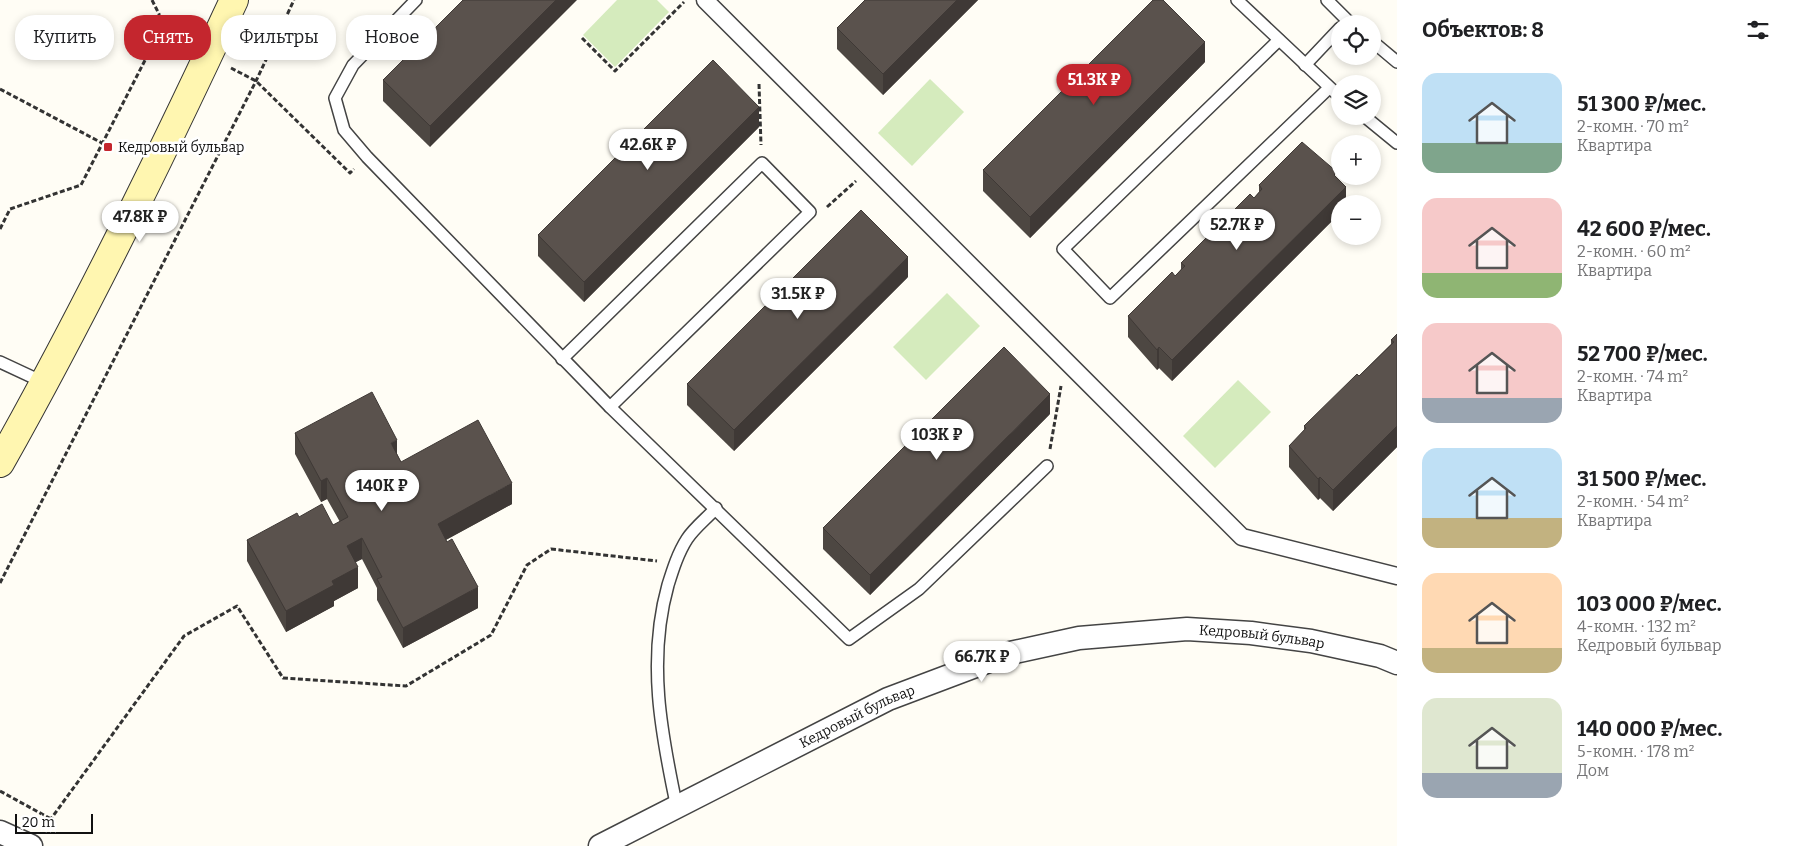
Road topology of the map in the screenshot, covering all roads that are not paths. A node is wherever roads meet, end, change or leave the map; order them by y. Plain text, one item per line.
1 (234, 0) edge
2 (416, 0) edge
3 (705, 0) edge
4 (1237, 0) edge
5 (1327, 0) edge
6 (1339, 15) edge
7 (1331, 39) edge
8 (1279, 40) junction
9 (1381, 49) edge
10 (1397, 62) edge
11 (1305, 65) junction
12 (1329, 88) joint
13 (1375, 125) edge
14 (1397, 143) edge
15 (562, 359) junction
16 (0, 362) edge
17 (45, 383) junction
18 (610, 408) junction
19 (0, 463) edge
20 (1048, 466) road end
21 (716, 508) junction
22 (1397, 576) edge
23 (1397, 663) edge
24 (677, 808) junction
25 (0, 832) edge
26 (36, 839) edge
27 (600, 846) edge

1 - 17 main road
2 - 15 lane
3 - 22 street
4 - 8 lane
5 - 6 lane
7 - 11 lane
8 - 11 lane
8 - 12 lane
9 - 10 lane
11 - 12 lane
13 - 14 lane
15 - 18 lane
15 - 18 lane
16 - 17 lane
17 - 19 main road
18 - 21 lane
20 - 21 lane
21 - 24 lane
23 - 24 street, Кедровый бульвар
24 - 27 street, Кедровый бульвар
25 - 26 street

